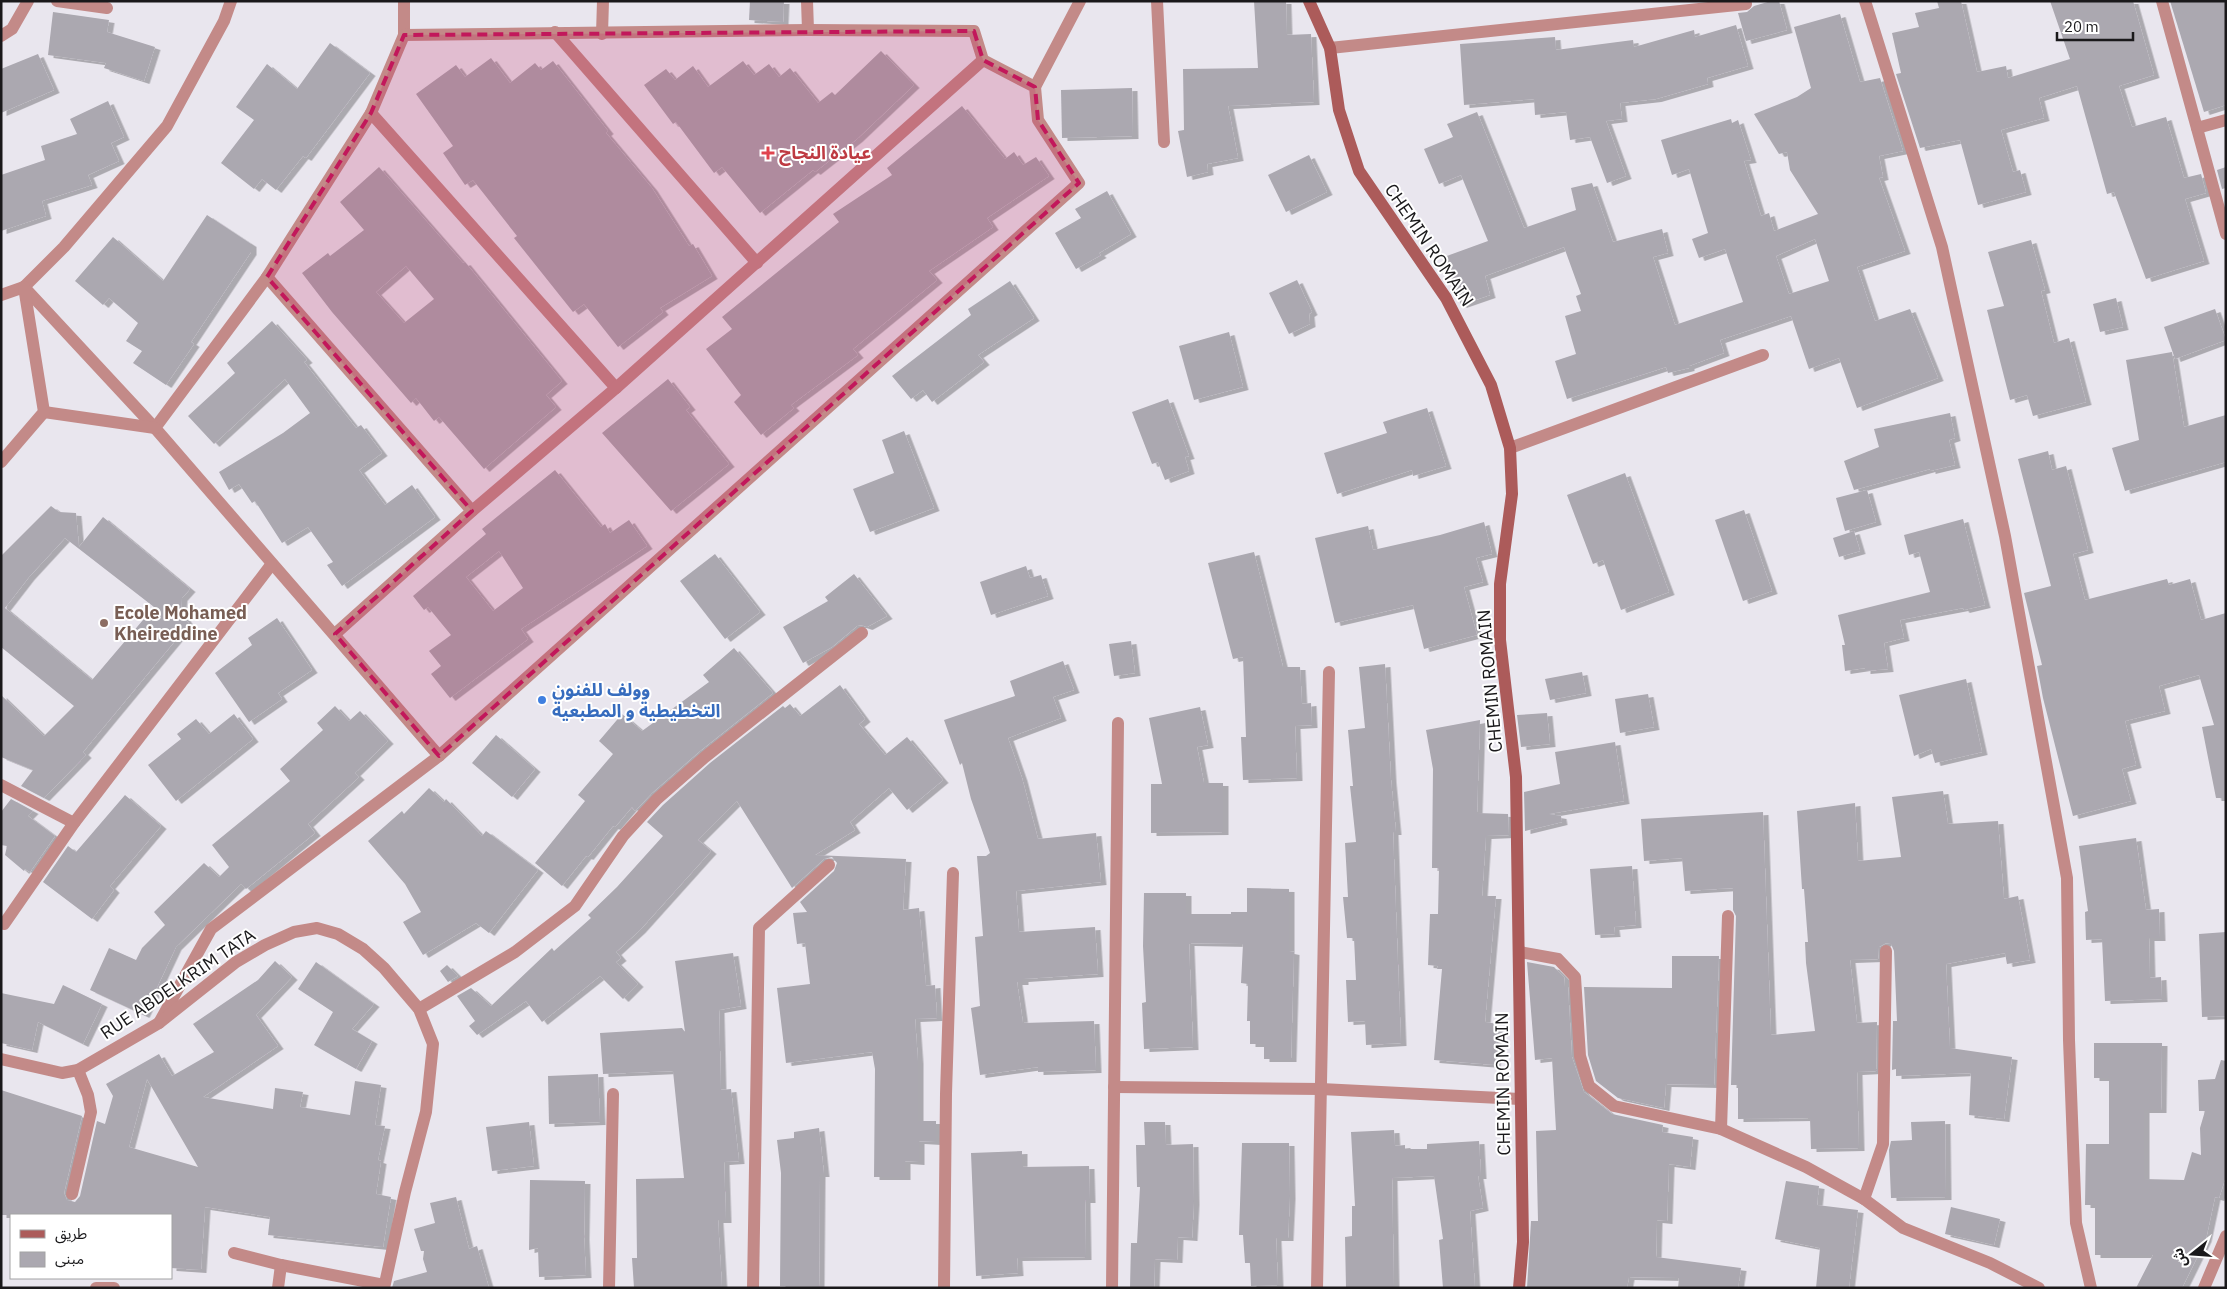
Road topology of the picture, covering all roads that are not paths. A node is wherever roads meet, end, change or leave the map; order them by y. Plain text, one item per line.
1 (28, 1) edge
2 (57, 1) edge
3 (231, 1) edge
4 (404, 1) edge
5 (603, 1) edge
6 (807, 1) edge
7 (1080, 1) edge
8 (1158, 1) edge
9 (1309, 1) edge
10 (1865, 1) edge
11 (2162, 1) edge
12 (1746, 4) dead end
13 (107, 8) dead end
14 (808, 30) junction
15 (555, 32) junction
16 (602, 34) junction
17 (404, 35) junction
18 (1, 36) edge
19 (1330, 48) junction
20 (983, 60) junction
21 (1035, 87) junction
22 (371, 114) junction
23 (2226, 120) edge
24 (2197, 128) junction
25 (1164, 142) dead end
26 (2226, 234) edge
27 (756, 263) junction
28 (267, 277) junction
29 (24, 287) junction
30 (1, 295) edge
31 (1763, 355) dead end
32 (616, 388) junction
33 (44, 412) junction
34 (155, 428) junction
35 (1510, 448) junction
36 (1, 462) edge
37 (472, 511) junction
38 (271, 565) junction
39 (862, 633) dead end
40 (335, 634) junction
41 (1330, 672) dead end
42 (1118, 723) dead end
43 (439, 756) junction
44 (1, 785) edge
45 (74, 823) junction
46 (828, 865) dead end
47 (953, 873) dead end
48 (1728, 916) dead end
49 (4, 924) dead end
50 (1886, 951) dead end
51 (1520, 952) junction
52 (419, 1009) junction
53 (159, 1023) junction
54 (1, 1058) edge
55 (78, 1070) junction
56 (1114, 1087) junction
57 (1321, 1089) junction
58 (613, 1094) dead end
59 (1520, 1099) junction
60 (1720, 1129) junction
61 (72, 1194) dead end
62 (1864, 1199) junction
63 (2226, 1236) edge
64 (234, 1253) dead end
65 (281, 1265) junction
66 (384, 1286) edge
67 (96, 1288) edge
68 (114, 1288) edge
69 (278, 1288) edge
70 (609, 1288) edge
71 (753, 1288) edge
72 (944, 1288) edge
73 (1112, 1288) edge
74 (1317, 1288) edge
75 (1519, 1288) edge
76 (2039, 1288) edge
77 (2091, 1288) edge
78 (2204, 1288) edge

1 - 18 street
2 - 13 street
3 - 29 street
4 - 17 street
5 - 16 street
6 - 14 street
7 - 21 street
8 - 25 street
9 - 19 street, CHEMIN ROMAIN
10 - 77 street
11 - 24 street
12 - 19 street
14 - 16 street
14 - 20 street
15 - 16 street
15 - 17 street
15 - 27 street
17 - 22 street
19 - 35 street, CHEMIN ROMAIN
20 - 21 street
20 - 27 street
21 - 43 street
22 - 28 street
22 - 32 street
23 - 24 street
24 - 26 street
27 - 32 street
28 - 34 street
28 - 37 street
29 - 30 street
29 - 33 street
29 - 34 street
31 - 35 street
32 - 37 street
33 - 34 street
33 - 36 street
34 - 38 street
35 - 51 street, CHEMIN ROMAIN
37 - 40 street
38 - 40 street
38 - 45 street
39 - 52 street
40 - 43 street
41 - 57 street
42 - 56 street
43 - 53 street
44 - 45 street
45 - 49 street
46 - 71 street
47 - 72 street
48 - 60 street
50 - 62 street
51 - 59 street, CHEMIN ROMAIN
51 - 60 street
52 - 53 street, RUE ABDELKRIM TATA
52 - 66 street, RUE ABDELKRIM TATA
53 - 55 street, RUE ABDELKRIM TATA
54 - 55 street, RUE ABDELKRIM TATA
55 - 61 street
56 - 57 street
56 - 73 street
57 - 59 street
57 - 74 street
58 - 70 street
59 - 75 street, CHEMIN ROMAIN
60 - 62 street
62 - 76 street
63 - 78 street
64 - 65 street
65 - 66 street
65 - 69 street
67 - 68 street

